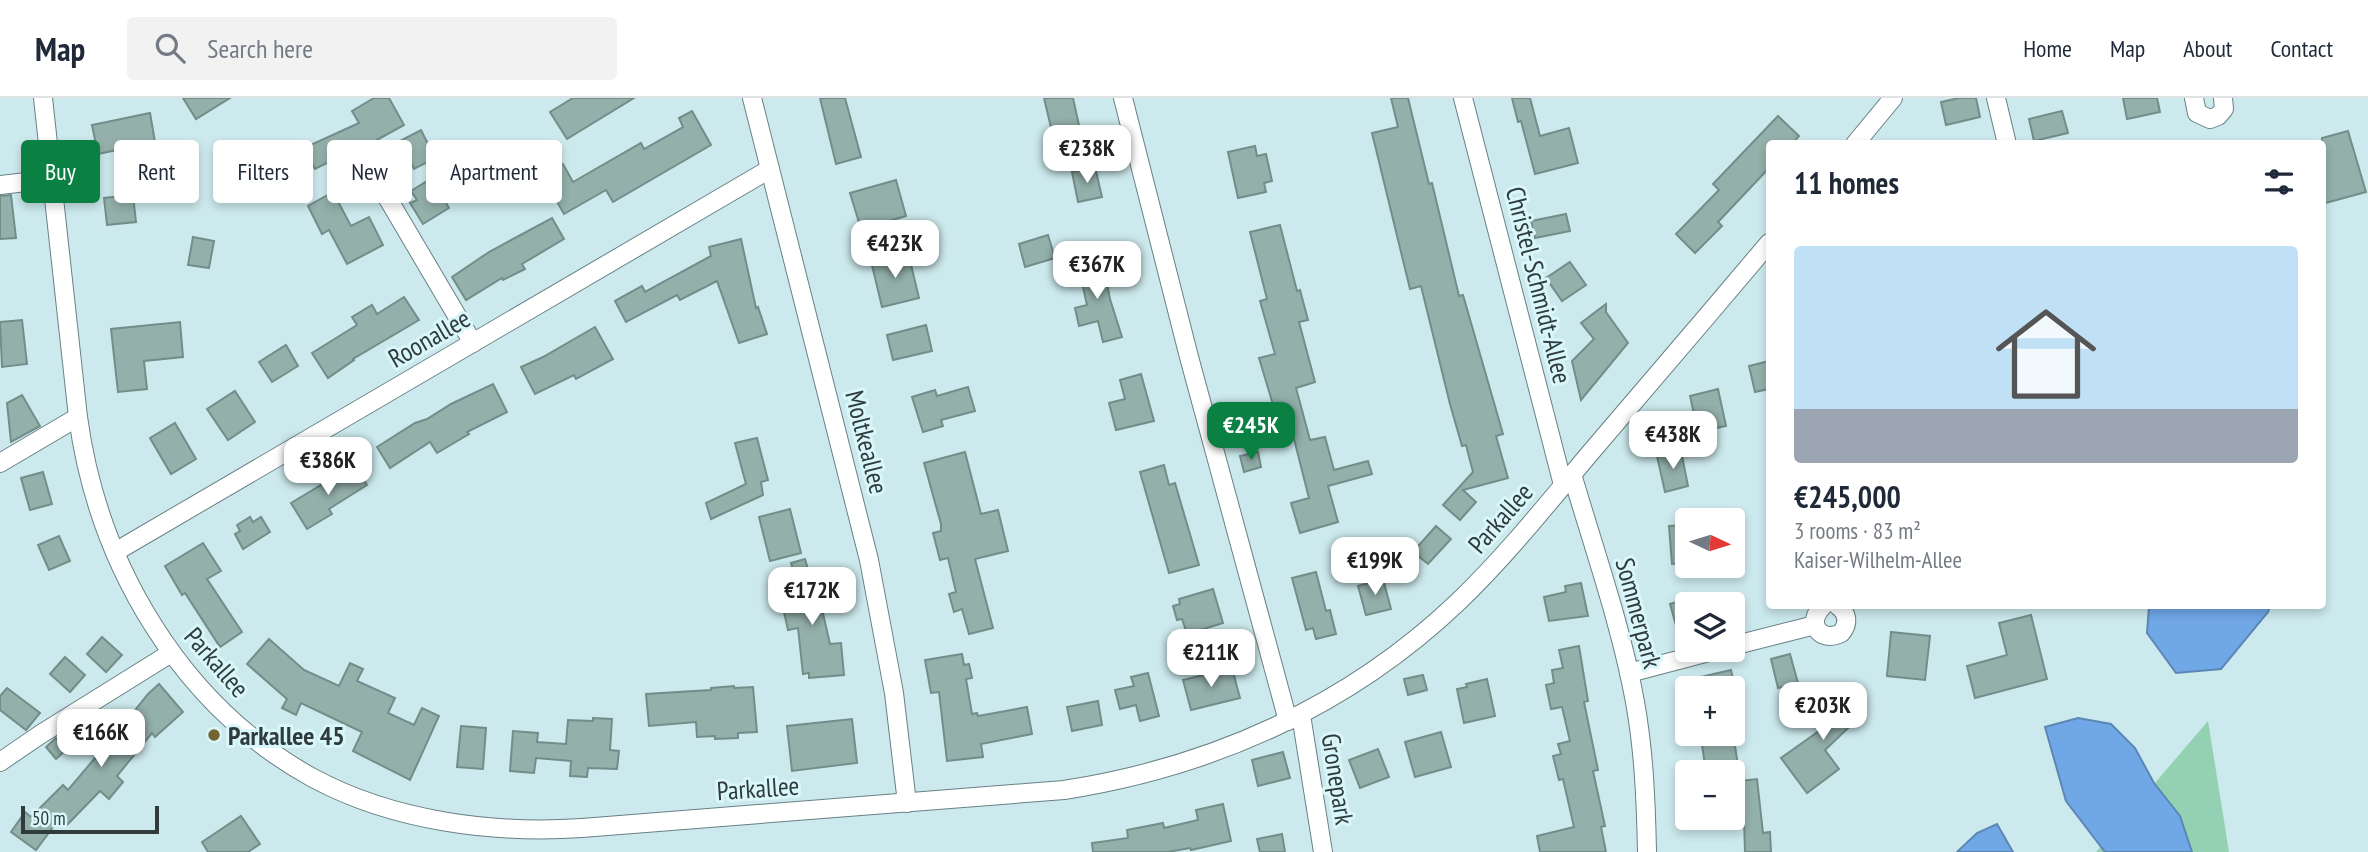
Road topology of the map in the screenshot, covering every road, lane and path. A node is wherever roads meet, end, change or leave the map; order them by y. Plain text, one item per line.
1 (43, 98) edge
2 (751, 98) edge
3 (1123, 98) edge
4 (1463, 98) edge
5 (1894, 98) edge
6 (1996, 98) edge
7 (2194, 98) edge
8 (2223, 98) edge
9 (48, 140) edge
10 (1858, 140) edge
11 (2006, 140) edge
12 (770, 169) junction
13 (21, 183) edge
14 (0, 185) edge
15 (55, 203) edge
16 (390, 203) edge
17 (1766, 247) edge
18 (472, 343) junction
19 (78, 417) junction
20 (0, 463) edge
21 (1568, 480) junction
22 (115, 552) junction
23 (1821, 609) edge
24 (1841, 609) edge
25 (1815, 625) junction
26 (1745, 643) edge
27 (171, 653) junction
28 (1675, 661) edge
29 (1629, 673) junction
30 (1294, 718) junction
31 (0, 762) edge
32 (906, 803) junction
33 (1323, 852) edge
34 (1647, 852) edge

1 - 9 street, Parkallee
2 - 12 street, Moltkeallee
3 - 30 street, Gronepark
4 - 21 street, Christel-Schmidt-Allee
5 - 10 street
6 - 11 street
7 - 8 street
12 - 18 street, Roonallee
12 - 32 street, Moltkeallee
13 - 14 street
15 - 19 street, Parkallee
16 - 18 street
17 - 21 street, Parkallee
18 - 22 street, Roonallee
19 - 20 street
19 - 22 street, Parkallee
21 - 29 street, Sommerpark
21 - 30 street, Parkallee
22 - 27 street, Parkallee
23 - 25 street
24 - 25 street
25 - 26 street
27 - 31 street
27 - 32 street, Parkallee
28 - 29 street
29 - 34 street, Sommerpark
30 - 32 street, Parkallee
30 - 33 street, Gronepark

